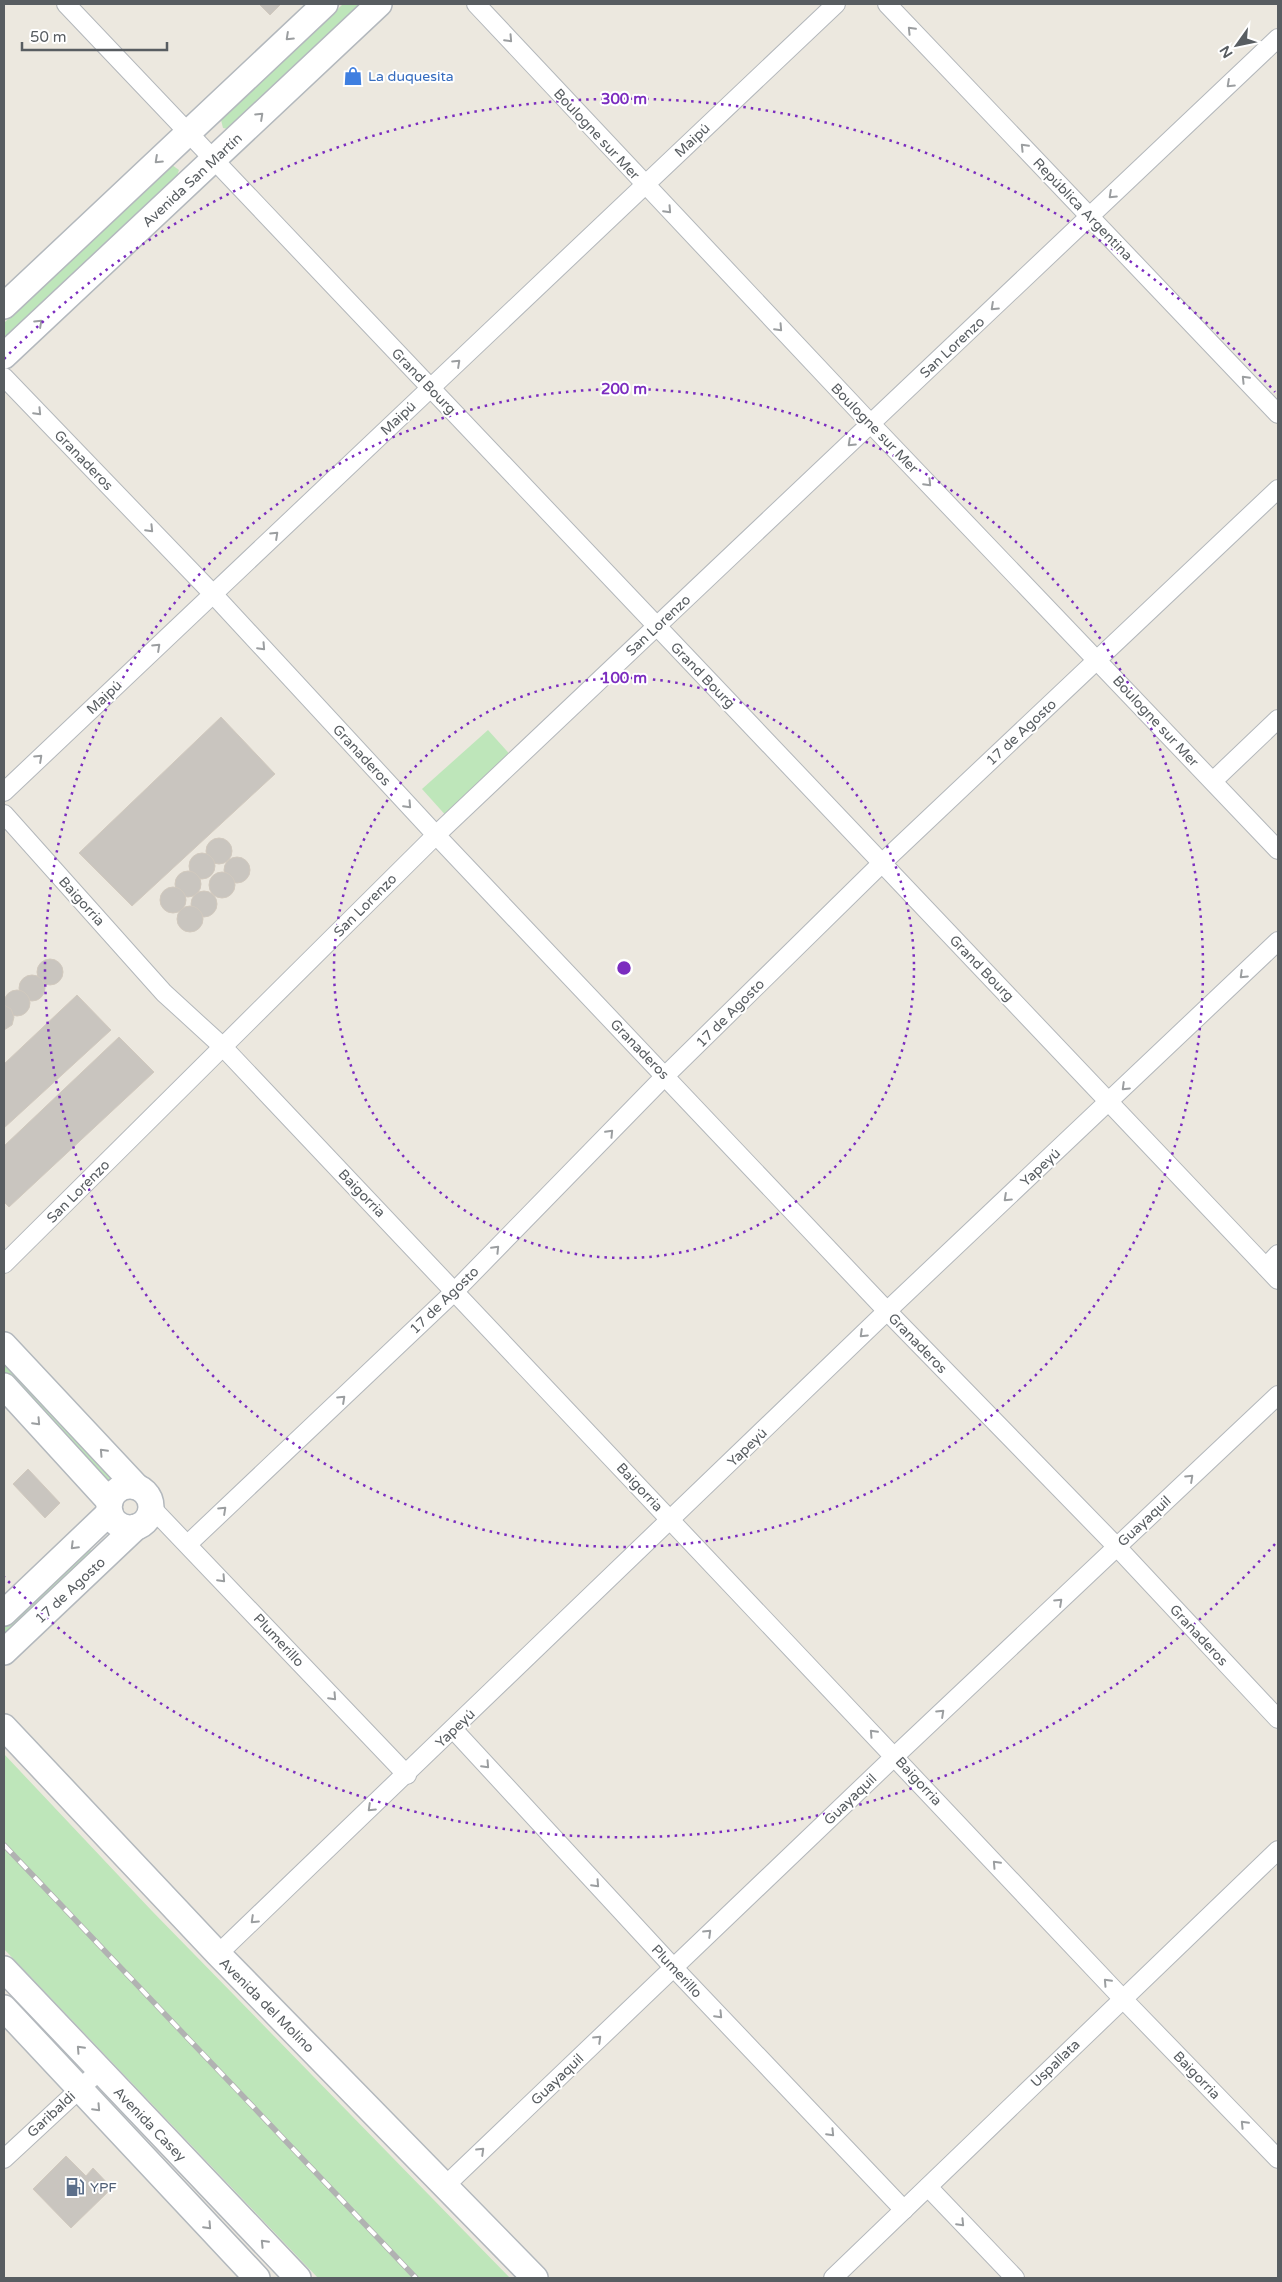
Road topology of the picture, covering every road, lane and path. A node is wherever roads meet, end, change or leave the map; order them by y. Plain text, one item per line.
1 (66, 4) edge
2 (325, 4) edge
3 (379, 4) edge
4 (476, 4) edge
5 (836, 4) edge
6 (887, 4) edge
7 (1278, 38) edge
8 (188, 133) junction
9 (213, 160) junction
10 (644, 185) junction
11 (1090, 216) junction
12 (4, 306) edge
13 (4, 356) edge
14 (4, 376) edge
15 (430, 388) junction
16 (1278, 414) edge
17 (871, 424) junction
18 (1278, 489) edge
19 (213, 594) junction
20 (657, 626) junction
21 (1098, 659) junction
22 (1278, 719) edge
23 (1213, 781) junction
24 (4, 792) edge
25 (4, 814) edge
26 (436, 836) junction
27 (1278, 850) edge
28 (882, 863) junction
29 (1278, 941) edge
30 (222, 1046) junction
31 (665, 1076) junction
32 (1109, 1102) junction
33 (1278, 1254) edge
34 (4, 1264) edge
35 (1266, 1267) junction
36 (1278, 1280) edge
37 (455, 1291) junction
38 (887, 1311) junction
39 (4, 1345) edge
40 (4, 1386) edge
41 (1278, 1395) edge
42 (144, 1497) junction
43 (110, 1507) junction
44 (672, 1520) junction
45 (136, 1527) junction
46 (188, 1544) junction
47 (1117, 1547) junction
48 (4, 1613) edge
49 (4, 1652) edge
50 (1278, 1719) edge
51 (4, 1727) edge
52 (453, 1729) junction
53 (895, 1756) junction
54 (407, 1775) junction
55 (1278, 1850) edge
56 (218, 1954) junction
57 (673, 1967) junction
58 (4, 1969) edge
59 (1122, 1998) junction
60 (4, 2008) edge
61 (99, 2071) junction
62 (78, 2088) junction
63 (4, 2159) edge
64 (1278, 2159) edge
65 (446, 2185) junction
66 (928, 2188) junction
67 (904, 2210) junction
68 (257, 2278) edge
69 (298, 2278) edge
70 (535, 2278) edge
71 (833, 2278) edge
72 (1015, 2278) edge

1 - 8 street, Grand Bourg
2 -> 8 main road
9 -> 3 main road, Avenida San Martín
4 -> 10 street, Boulogne sur Mer
5 - 10 street, Maipú
11 -> 6 street, República Argentina
7 -> 11 street, San Lorenzo
8 - 9 street, Grand Bourg
8 -> 12 main road
13 -> 9 main road, Avenida San Martín
9 - 15 street, Grand Bourg
15 -> 10 street, Maipú
10 -> 17 street, Boulogne sur Mer
16 -> 11 street, República Argentina
11 -> 17 street, San Lorenzo
14 -> 19 street, Granaderos
19 -> 15 street, Maipú
15 - 20 street, Grand Bourg
17 -> 20 street, San Lorenzo
17 -> 21 street, Boulogne sur Mer
18 - 21 street, 17 de Agosto
24 -> 19 street, Maipú
19 -> 26 street, Granaderos
20 - 26 street, San Lorenzo
20 - 28 street, Grand Bourg
21 - 23 street, Boulogne sur Mer
21 - 28 street, 17 de Agosto
22 - 23 street
23 - 27 street, Boulogne sur Mer
25 - 30 street, Baigorria
26 - 30 street, San Lorenzo
26 - 31 street, Granaderos
28 - 31 street, 17 de Agosto
28 - 32 street, Grand Bourg
29 -> 32 street, Yapeyú
30 - 34 street, San Lorenzo
30 - 37 street, Baigorria
37 -> 31 street, 17 de Agosto
31 - 38 street, Granaderos
32 - 35 street, Grand Bourg
32 -> 38 street, Yapeyú
33 - 35 street
35 - 36 street, Grand Bourg
37 - 44 street, Baigorria
46 -> 37 street, 17 de Agosto
38 -> 44 street, Yapeyú
38 - 47 street, Granaderos
42 -> 39 main road
40 -> 43 main road
47 -> 41 street, Guayaquil
42 - 43 main road
42 - 45 main road
42 - 46 street, Plumerillo
43 - 45 main road
43 -> 48 main road, 17 de Agosto
44 - 52 street, Yapeyú
53 -> 44 street, Baigorria
45 - 49 main road, 17 de Agosto
46 -> 54 street, Plumerillo
47 - 50 street, Granaderos
53 -> 47 street, Guayaquil
51 - 56 main road, Avenida del Molino
52 - 54 street, Yapeyú
52 -> 57 street, Plumerillo
57 -> 53 street, Guayaquil
59 -> 53 street, Baigorria
54 -> 56 street, Yapeyú
55 - 59 street, Uspallata
56 - 65 main road, Avenida del Molino
65 -> 57 street, Guayaquil
57 -> 67 street, Plumerillo
61 -> 58 main road, Avenida Casey
64 -> 59 street, Baigorria
59 - 66 street, Uspallata
60 - 62 main road, Avenida Casey
61 - 62 street, Garibaldi
69 -> 61 main road, Avenida Casey
62 - 63 street, Garibaldi
62 -> 68 main road, Avenida Casey
65 - 70 main road, Avenida del Molino
66 - 67 street, Uspallata
66 -> 72 street
67 - 71 street, Uspallata

